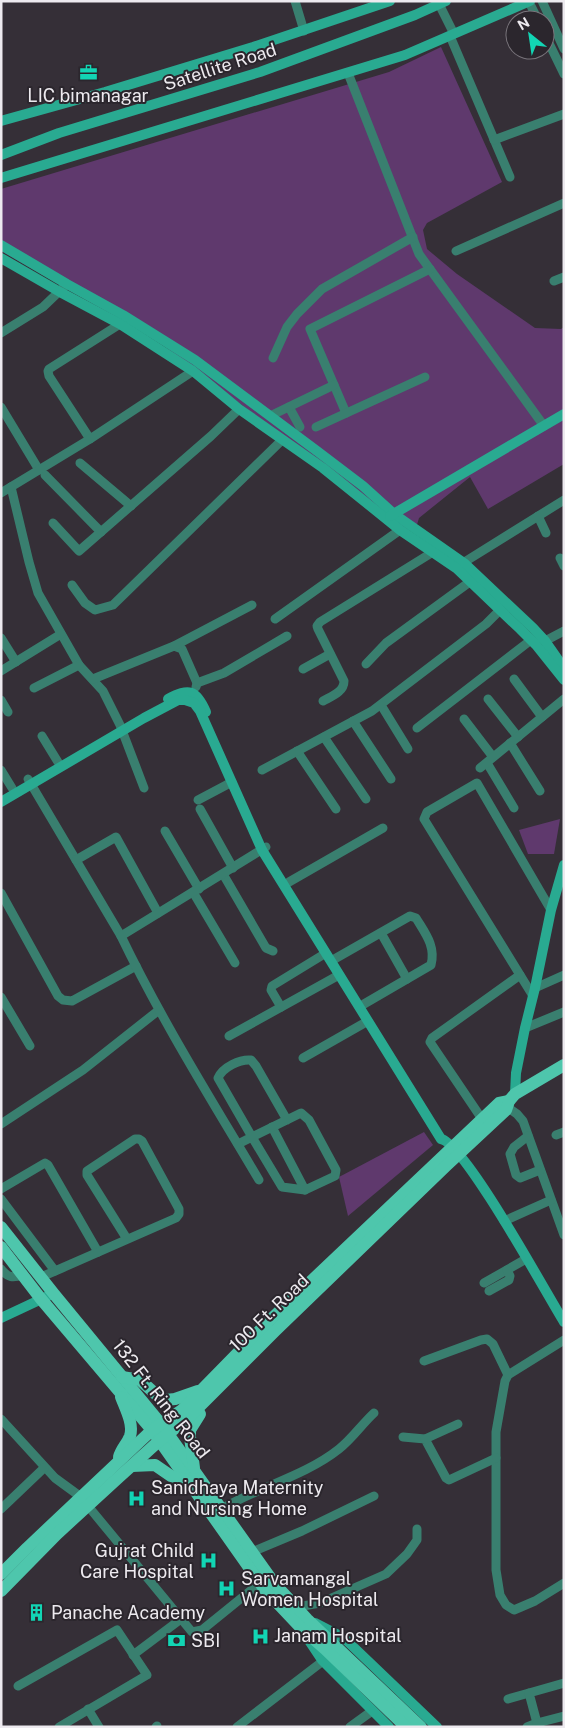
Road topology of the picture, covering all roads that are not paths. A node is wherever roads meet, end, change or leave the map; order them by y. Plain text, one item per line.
1 (295, 1) edge
2 (390, 1) edge
3 (542, 1) edge
4 (530, 2) edge
5 (442, 3) edge
6 (304, 31) junction
7 (452, 35) junction
8 (564, 49) edge
9 (555, 56) edge
10 (348, 73) junction
11 (564, 74) edge
12 (564, 114) edge
13 (1, 121) edge
14 (494, 140) junction
15 (1, 155) edge
16 (510, 177) dead end
17 (1, 178) edge
18 (564, 203) edge
19 (413, 237) junction
20 (1, 245) edge
21 (456, 251) dead end
22 (1, 258) edge
23 (430, 269) junction
24 (564, 277) edge
25 (554, 281) dead end
26 (63, 288) junction
27 (120, 324) junction
28 (1, 333) edge
29 (273, 358) dead end
30 (193, 371) junction
31 (425, 377) dead end
32 (334, 385) junction
33 (1, 407) edge
34 (289, 407) junction
35 (239, 409) junction
36 (346, 413) junction
37 (564, 414) edge
38 (270, 416) junction
39 (544, 426) junction
40 (300, 427) dead end
41 (316, 427) dead end
42 (90, 439) junction
43 (282, 440) junction
44 (80, 463) dead end
45 (42, 472) junction
46 (11, 487) junction
47 (1, 493) edge
48 (564, 500) edge
49 (130, 506) junction
50 (390, 516) junction
51 (538, 516) junction
52 (53, 523) dead end
53 (400, 530) junction
54 (101, 532) junction
55 (546, 533) dead end
56 (433, 552) junction
57 (460, 565) junction
58 (471, 581) junction
59 (72, 585) dead end
60 (252, 605) dead end
61 (500, 610) junction
62 (275, 620) dead end
63 (564, 631) edge
64 (60, 634) junction
65 (287, 636) dead end
66 (1, 638) edge
67 (531, 640) junction
68 (545, 641) junction
69 (174, 646) junction
70 (330, 654) junction
71 (16, 662) junction
72 (366, 664) dead end
73 (79, 665) junction
74 (564, 668) edge
75 (303, 669) dead end
76 (1, 671) edge
77 (93, 679) junction
78 (514, 679) dead end
79 (564, 680) edge
80 (197, 683) junction
81 (34, 688) dead end
82 (195, 694) junction
83 (564, 699) edge
84 (1, 700) edge
85 (488, 700) dead end
86 (323, 701) dead end
87 (381, 705) junction
88 (8, 712) dead end
89 (542, 717) junction
90 (464, 719) dead end
91 (353, 721) junction
92 (121, 728) junction
93 (417, 728) dead end
94 (42, 736) dead end
95 (324, 736) junction
96 (514, 740) junction
97 (408, 749) dead end
98 (297, 751) junction
99 (58, 762) junction
100 (487, 763) junction
101 (1, 770) edge
102 (262, 770) dead end
103 (391, 779) dead end
104 (30, 782) junction
105 (232, 782) junction
106 (12, 788) junction
107 (144, 788) dead end
108 (540, 791) dead end
109 (1, 795) edge
110 (366, 799) dead end
111 (1, 802) edge
112 (514, 808) dead end
113 (336, 809) dead end
114 (383, 828) dead end
115 (165, 831) dead end
116 (264, 848) junction
117 (76, 860) junction
118 (564, 865) edge
119 (232, 868) junction
120 (223, 874) junction
121 (289, 882) junction
122 (196, 891) junction
123 (1, 893) edge
124 (551, 910) junction
125 (158, 913) junction
126 (381, 933) junction
127 (121, 936) junction
128 (273, 951) dead end
129 (331, 957) junction
130 (235, 963) dead end
131 (136, 966) junction
132 (339, 975) junction
133 (520, 975) junction
134 (564, 975) edge
135 (407, 979) junction
136 (534, 992) junction
137 (1, 997) edge
138 (364, 1004) junction
139 (281, 1008) junction
140 (159, 1010) junction
141 (10, 1012) junction
142 (564, 1012) edge
143 (1, 1018) edge
144 (368, 1021) junction
145 (524, 1028) junction
146 (229, 1036) dead end
147 (30, 1046) dead end
148 (303, 1058) dead end
149 (564, 1065) edge
150 (511, 1101) junction
151 (482, 1119) junction
152 (286, 1120) junction
153 (1, 1124) edge
154 (272, 1127) junction
155 (528, 1136) junction
156 (252, 1137) junction
157 (238, 1144) junction
158 (453, 1147) junction
159 (540, 1170) junction
160 (259, 1180) dead end
161 (1, 1189) edge
162 (305, 1190) junction
163 (1, 1199) edge
164 (551, 1200) junction
165 (504, 1221) junction
166 (1, 1227) edge
167 (564, 1235) edge
168 (127, 1239) junction
169 (1, 1246) edge
170 (98, 1252) junction
171 (526, 1259) junction
172 (1, 1269) edge
173 (55, 1271) junction
174 (23, 1275) junction
175 (41, 1277) junction
176 (487, 1287) dead end
177 (54, 1294) junction
178 (42, 1299) junction
179 (1, 1318) edge
180 (564, 1322) edge
181 (564, 1340) edge
182 (424, 1361) dead end
183 (508, 1375) junction
184 (122, 1377) junction
185 (202, 1390) junction
186 (119, 1391) junction
187 (202, 1404) junction
188 (374, 1413) dead end
189 (1, 1419) edge
190 (458, 1424) dead end
191 (156, 1427) junction
192 (402, 1437) dead end
193 (164, 1438) junction
194 (425, 1439) junction
195 (496, 1458) junction
196 (118, 1462) junction
197 (132, 1466) junction
198 (44, 1468) junction
199 (190, 1475) junction
200 (374, 1496) dead end
201 (84, 1501) junction
202 (1, 1509) edge
203 (221, 1509) junction
204 (417, 1528) dead end
205 (252, 1552) junction
206 (1, 1574) edge
207 (260, 1583) junction
208 (564, 1583) edge
209 (1, 1591) edge
210 (297, 1607) junction
211 (181, 1619) junction
212 (304, 1623) junction
213 (327, 1651) junction
214 (133, 1655) junction
215 (564, 1683) edge
216 (18, 1686) dead end
217 (529, 1693) junction
218 (508, 1698) dead end
219 (88, 1710) junction
220 (372, 1711) junction
221 (564, 1716) edge
222 (538, 1725) edge
223 (59, 1727) edge
224 (99, 1727) edge
225 (237, 1727) edge
226 (350, 1727) edge
227 (389, 1727) edge
228 (406, 1727) edge
229 (421, 1727) edge
230 (437, 1727) edge
231 (527, 1727) edge

1 - 6 street
2 - 6 street, Satellite Road
3 - 8 street
4 - 7 street
5 - 7 street
5 - 15 street, Satellite Road
6 - 13 street, Satellite Road
7 - 10 street
7 - 14 street
9 - 11 street
10 - 17 street
10 - 19 street
12 - 14 street
14 - 16 street
18 - 21 street
19 - 23 street
19 - 29 street
20 - 26 street
22 - 26 street
23 - 32 street
23 - 39 street
24 - 25 street
26 - 27 street
26 - 28 street
26 - 38 street
27 - 30 street
27 - 42 street
30 - 35 street
30 - 42 street
31 - 36 street
32 - 34 street
32 - 36 street
33 - 45 street
34 - 38 street
34 - 40 street
35 - 43 street
35 - 49 street
36 - 41 street
37 - 39 street
38 - 50 street
39 - 50 street
42 - 45 street
43 - 50 street
43 - 59 street
44 - 49 street
45 - 46 street
45 - 54 street
46 - 47 street
46 - 64 street
48 - 51 street
49 - 54 street
50 - 53 street
50 - 57 street
51 - 55 street
51 - 57 street
52 - 54 street
53 - 56 street
53 - 62 street
56 - 57 street
56 - 70 street
57 - 58 street
57 - 68 street
58 - 61 street
58 - 72 street
60 - 69 street
61 - 67 street
61 - 87 street
63 - 68 street
64 - 71 street
64 - 73 street
65 - 80 street
66 - 71 street
67 - 79 street
67 - 93 street
68 - 74 street
69 - 77 street
69 - 80 street
70 - 75 street
70 - 86 street
71 - 76 street
73 - 77 street
73 - 81 street
77 - 92 street
78 - 89 street
80 - 82 street
82 - 92 street
82 - 116 street
83 - 89 street
84 - 88 street
85 - 96 street
87 - 91 street
87 - 97 street
89 - 96 street
90 - 100 street
91 - 95 street
91 - 103 street
92 - 99 street
92 - 104 street
92 - 105 street
92 - 107 street
94 - 99 street
95 - 98 street
95 - 110 street
96 - 100 street
96 - 108 street
98 - 102 street
98 - 113 street
99 - 104 street
100 - 112 street
101 - 106 street
104 - 106 street
104 - 111 street
104 - 117 street
105 - 116 street
105 - 119 street
106 - 109 street
114 - 121 street
115 - 122 street
116 - 119 street
116 - 121 street
116 - 129 street
117 - 125 street
117 - 127 street
118 - 124 street
119 - 120 street
120 - 122 street
120 - 128 street
121 - 129 street
122 - 125 street
122 - 130 street
123 - 131 street
124 - 133 street
124 - 136 street
125 - 127 street
126 - 129 street
126 - 135 street
126 - 135 street
127 - 131 street
129 - 132 street
129 - 138 street
129 - 139 street
131 - 140 street
132 - 139 street
132 - 144 street
133 - 136 street
133 - 151 street
134 - 136 street
135 - 138 street
136 - 145 street
137 - 141 street
138 - 158 street
139 - 146 street
140 - 153 street
140 - 157 street
141 - 143 street
141 - 147 street
142 - 145 street
144 - 148 street
144 - 158 street
145 - 150 street
149 - 150 main road, 100 Ft. Road
150 - 151 main road
150 - 155 street
150 - 158 main road, 100 Ft. Road
151 - 158 main road
152 - 154 street
152 - 156 street
152 - 162 street
154 - 156 street
154 - 162 street
155 - 159 street
155 - 159 street
156 - 157 street
156 - 162 street
157 - 160 street
158 - 165 street
158 - 185 main road
158 - 187 main road, 100 Ft. Road
159 - 164 street
161 - 170 street
163 - 173 street
164 - 165 street
164 - 167 street
165 - 171 street
166 - 175 main road, 132 Ft. Ring Road
168 - 168 street
168 - 170 street
169 - 174 main road, 132 Ft. Ring Road
170 - 173 street
171 - 176 street
171 - 180 street
172 - 174 street
173 - 175 street
174 - 178 main road, 132 Ft. Ring Road
175 - 177 main road, 132 Ft. Ring Road
177 - 178 street
177 - 184 main road, 132 Ft. Ring Road
178 - 179 street
178 - 186 main road, 132 Ft. Ring Road
181 - 183 street
182 - 183 street
183 - 195 street
184 - 185 main road
184 - 191 main road, 132 Ft. Ring Road
185 - 191 main road
186 - 191 main road, 132 Ft. Ring Road
186 - 196 main road
187 - 193 main road, 100 Ft. Road
187 - 199 main road
188 - 203 street
189 - 198 street
190 - 194 street
191 - 193 main road, 132 Ft. Ring Road
191 - 196 main road
192 - 194 street
193 - 197 main road, 100 Ft. Road
193 - 199 main road, 132 Ft. Ring Road
194 - 195 street
195 - 208 street
196 - 201 main road
197 - 199 main road
197 - 201 main road, 100 Ft. Road
198 - 201 street
198 - 202 street
199 - 203 main road, 132 Ft. Ring Road
199 - 207 main road, 132 Ft. Ring Road
200 - 205 street
201 - 206 main road
201 - 209 main road, 100 Ft. Road
201 - 211 street
203 - 205 main road, 132 Ft. Ring Road
204 - 210 street
205 - 210 main road, 132 Ft. Ring Road
207 - 211 street
207 - 212 main road, 132 Ft. Ring Road
210 - 212 main road, 132 Ft. Ring Road
211 - 214 street
212 - 213 main road
212 - 230 street
213 - 220 street
213 - 225 street
213 - 228 main road
213 - 229 main road
214 - 216 street
214 - 219 street
215 - 217 street
217 - 218 street
217 - 222 street
219 - 223 street
219 - 224 street
220 - 226 street
220 - 227 street
221 - 222 street
222 - 231 street

